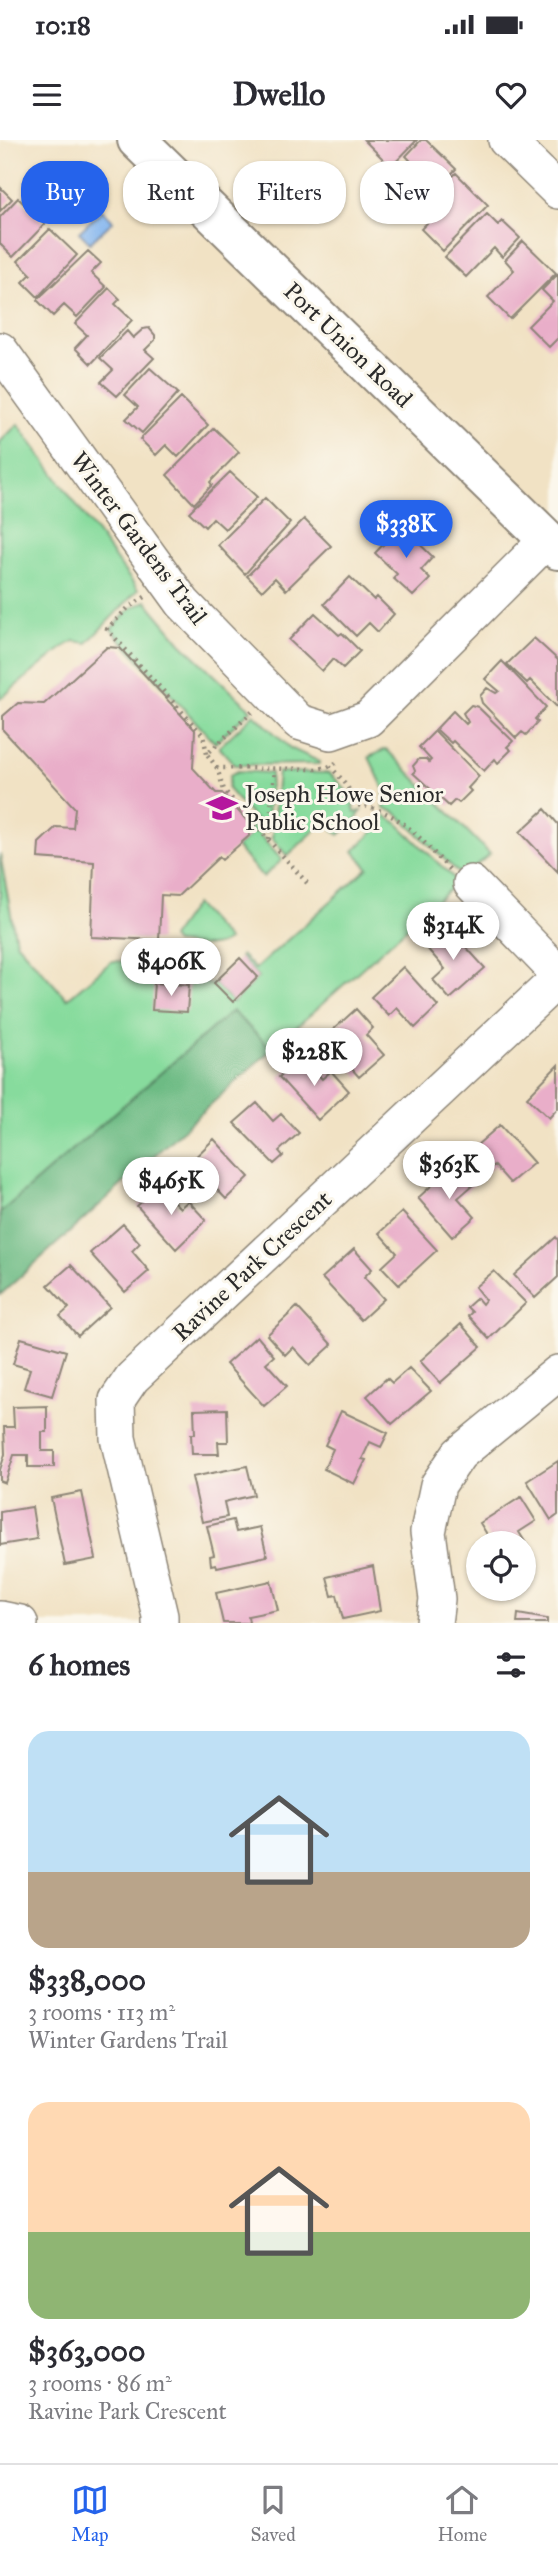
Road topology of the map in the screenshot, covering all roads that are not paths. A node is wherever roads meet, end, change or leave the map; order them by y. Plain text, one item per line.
1 (137, 140) edge
2 (506, 140) edge
3 (558, 191) edge
4 (0, 350) edge
5 (553, 545) edge
6 (471, 883) road end
7 (558, 972) edge
8 (558, 979) edge
9 (558, 1373) edge
10 (0, 1619) edge
11 (20, 1623) edge
12 (160, 1623) edge
13 (434, 1623) edge

1 - 5 main road, Port Union Road
2 - 3 street
4 - 5 street, Winter Gardens Trail
6 - 7 street
8 - 12 street, Ravine Park Crescent
9 - 13 street
10 - 11 street

